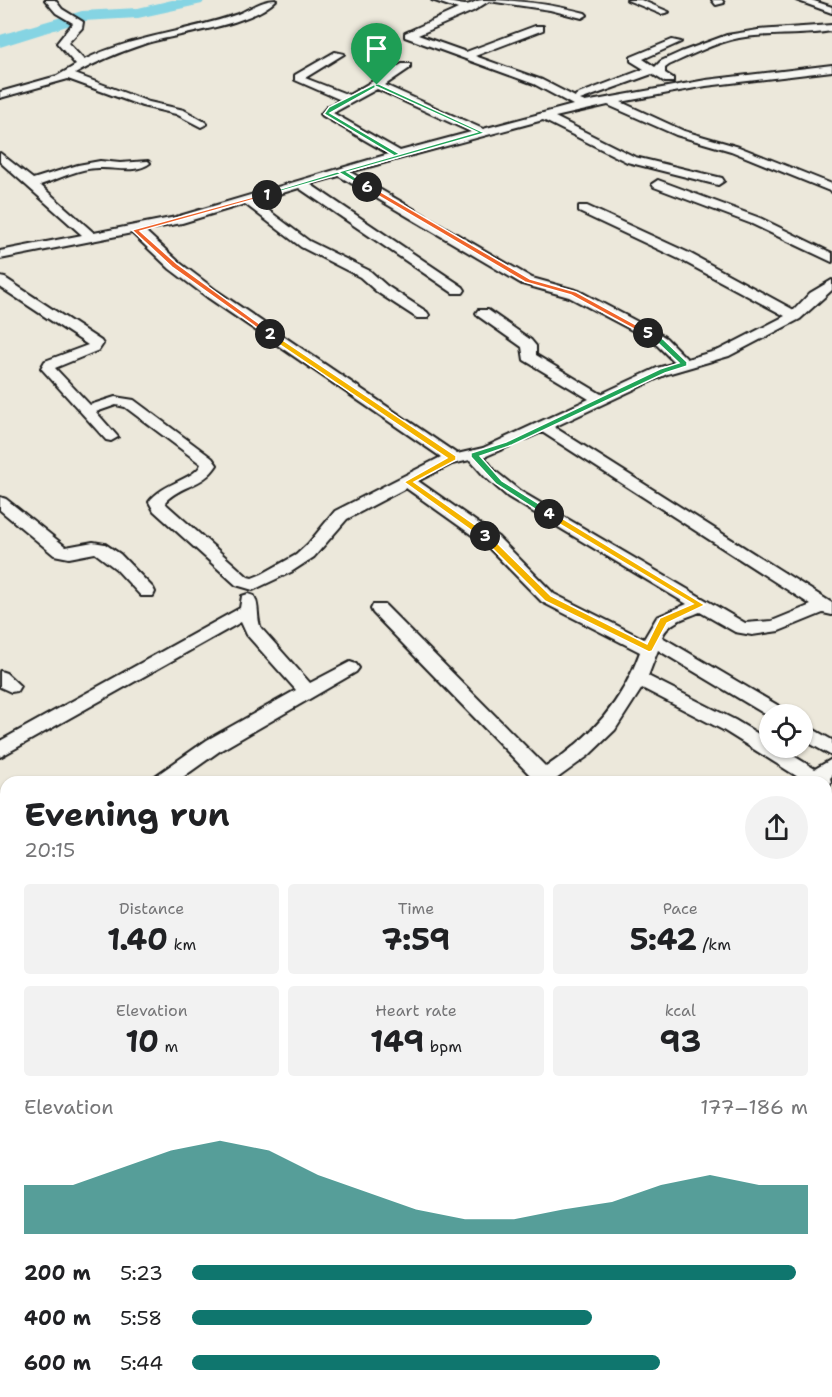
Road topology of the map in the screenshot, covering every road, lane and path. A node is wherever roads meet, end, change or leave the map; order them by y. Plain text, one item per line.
1 (50, 0) edge
2 (271, 0) edge
3 (436, 0) edge
4 (485, 0) edge
5 (493, 0) edge
6 (632, 0) edge
7 (801, 0) edge
8 (470, 9) junction
9 (832, 10) edge
10 (664, 12) dead end
11 (582, 15) dead end
12 (538, 28) dead end
13 (832, 28) edge
14 (676, 42) dead end
15 (339, 54) dead end
16 (465, 56) junction
17 (82, 65) junction
18 (406, 66) dead end
19 (832, 68) edge
20 (656, 72) junction
21 (68, 75) junction
22 (377, 85) junction
23 (683, 88) junction
24 (0, 95) edge
25 (349, 99) junction
26 (572, 99) junction
27 (609, 101) junction
28 (584, 106) junction
29 (544, 116) junction
30 (201, 124) dead end
31 (482, 133) junction
32 (398, 155) junction
33 (0, 156) edge
34 (144, 163) dead end
35 (341, 172) junction
36 (718, 181) dead end
37 (31, 184) junction
38 (302, 184) junction
39 (658, 184) dead end
40 (832, 188) edge
41 (249, 201) junction
42 (583, 209) dead end
43 (136, 230) junction
44 (93, 238) junction
45 (0, 255) edge
46 (832, 258) edge
47 (0, 281) edge
48 (832, 284) edge
49 (458, 290) dead end
50 (483, 313) dead end
51 (422, 315) dead end
52 (795, 316) junction
53 (684, 364) junction
54 (601, 400) junction
55 (86, 411) junction
56 (544, 427) junction
57 (111, 437) dead end
58 (474, 455) junction
59 (453, 458) junction
60 (408, 482) junction
61 (0, 502) edge
62 (247, 584) junction
63 (147, 592) dead end
64 (700, 605) junction
65 (828, 608) edge
66 (379, 609) dead end
67 (249, 610) junction
68 (651, 644) junction
69 (350, 668) dead end
70 (639, 679) junction
71 (308, 692) junction
72 (760, 704) edge
73 (813, 737) edge
74 (832, 749) edge
75 (0, 750) edge
76 (169, 776) edge
77 (537, 776) edge
78 (545, 776) edge
79 (813, 776) edge

1 - 17 street
2 - 17 street
3 - 8 street
4 - 8 street
5 - 11 street
6 - 10 street
7 - 9 street
8 - 16 street
12 - 16 street
13 - 20 street
14 - 20 street
15 - 25 street
16 - 26 street
17 - 21 street
18 - 22 street
19 - 23 street
20 - 23 street
20 - 26 street
21 - 24 street
21 - 30 street
22 - 25 street
22 - 31 street
23 - 27 street
25 - 32 street
26 - 28 street
27 - 28 street
27 - 40 street
28 - 29 street
29 - 31 street
29 - 36 street
31 - 32 street
32 - 35 street
33 - 37 street
34 - 37 street
35 - 38 street
35 - 53 street
37 - 44 street
38 - 41 street
38 - 49 street
39 - 46 street
41 - 43 street
41 - 51 street
42 - 52 street
43 - 44 street
43 - 59 street
44 - 45 street
47 - 55 street
48 - 52 street
50 - 54 street
52 - 53 street
53 - 54 street
54 - 56 street
55 - 57 street
55 - 62 street
56 - 58 street
56 - 65 street
58 - 59 street
58 - 64 street
59 - 60 street
60 - 62 street
60 - 68 street
61 - 63 street
62 - 67 street
64 - 65 street
64 - 68 street
66 - 77 street
67 - 71 street
67 - 75 street
68 - 70 street
68 - 72 street
69 - 71 street
70 - 78 street
70 - 79 street
71 - 76 street
73 - 74 street

